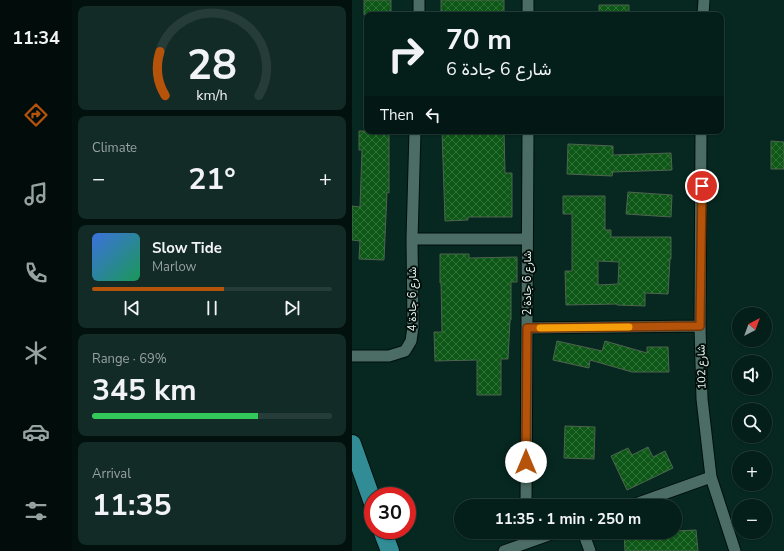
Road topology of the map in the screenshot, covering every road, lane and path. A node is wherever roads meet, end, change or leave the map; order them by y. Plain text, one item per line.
1 (419, 0) edge
2 (528, 0) edge
3 (704, 0) edge
4 (419, 12) edge
5 (528, 12) edge
6 (703, 12) edge
7 (415, 134) edge
8 (528, 134) edge
9 (702, 134) edge
10 (412, 239) junction
11 (528, 239) junction
12 (700, 326) junction
13 (527, 328) junction
14 (352, 356) edge
15 (352, 444) edge
16 (711, 477) junction
17 (367, 487) edge
18 (526, 499) edge
19 (650, 499) edge
20 (385, 539) edge
21 (524, 539) edge
22 (586, 539) edge
23 (390, 551) edge
24 (504, 551) edge
25 (590, 551) edge
26 (736, 551) edge

1 - 4 street
2 - 5 street
3 - 6 street
7 - 10 street, شارع 6 جادة 4
8 - 11 street, شارع 6 جادة 2
9 - 12 street, شارع 102
10 - 11 street
10 - 14 street, شارع 6 جادة 4
11 - 13 street, شارع 6 جادة 2
12 - 13 street
12 - 16 street, شارع 102
13 - 18 street, شارع 6 جادة 2
15 - 17 main road
16 - 19 street
16 - 26 street, شارع 102
20 - 23 main road
21 - 24 street
22 - 25 street

